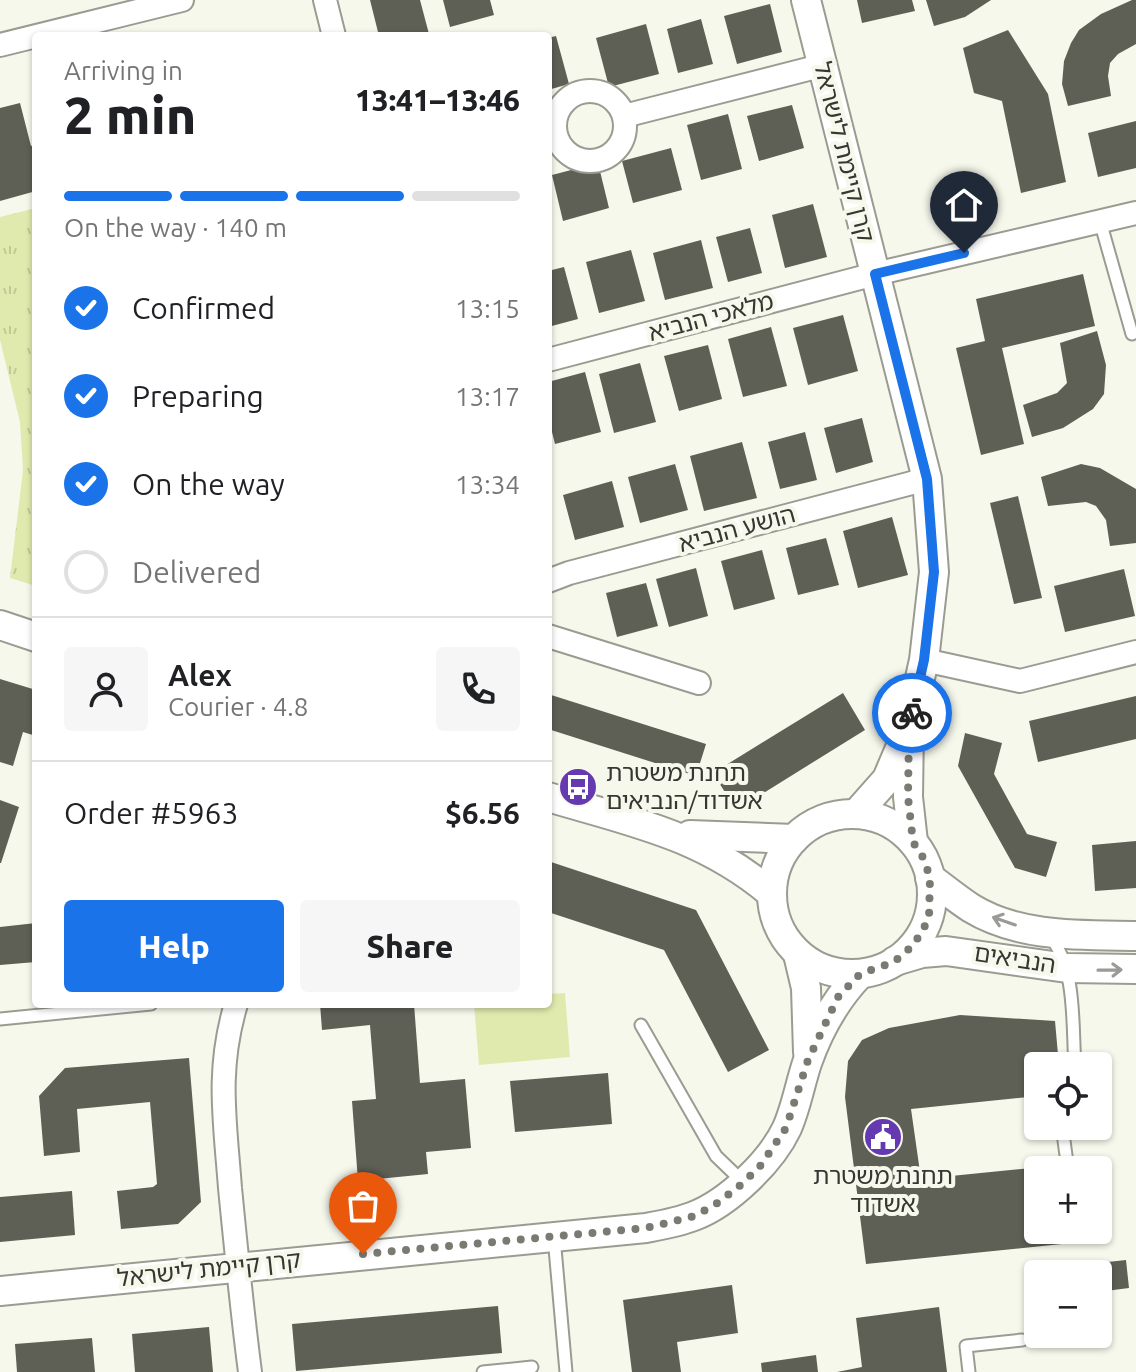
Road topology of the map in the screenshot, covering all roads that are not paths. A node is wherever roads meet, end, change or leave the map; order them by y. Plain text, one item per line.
1 (182, 0) edge
2 (325, 0) edge
3 (806, 0) edge
4 (117, 7) edge
5 (40, 32) edge
6 (333, 32) edge
7 (32, 35) edge
8 (0, 45) edge
9 (824, 65) junction
10 (624, 116) junction
11 (552, 135) edge
12 (1136, 213) edge
13 (1100, 221) junction
14 (875, 274) junction
15 (1132, 334) dead end
16 (552, 359) edge
17 (927, 479) junction
18 (552, 579) edge
19 (0, 625) edge
20 (32, 636) edge
21 (552, 637) edge
22 (1136, 652) edge
23 (924, 660) junction
24 (699, 683) dead end
25 (909, 728) junction
26 (552, 798) edge
27 (856, 814) junction
28 (677, 835) junction
29 (794, 839) junction
30 (913, 842) junction
31 (930, 878) junction
32 (771, 893) junction
33 (1045, 932) junction
34 (1136, 936) edge
35 (798, 954) junction
36 (894, 962) junction
37 (1067, 968) junction
38 (1136, 969) edge
39 (860, 974) junction
40 (111, 1008) edge
41 (235, 1008) edge
42 (0, 1019) edge
43 (641, 1025) dead end
44 (1074, 1052) edge
45 (808, 1060) junction
46 (743, 1183) junction
47 (554, 1236) junction
48 (237, 1266) junction
49 (0, 1291) edge
50 (1022, 1340) dead end
51 (532, 1367) dead end
52 (250, 1372) edge
53 (483, 1372) edge
54 (566, 1372) edge
55 (969, 1372) edge

1 - 4 street
2 - 6 street
3 - 9 street, קרן קיימת לישראל
4 - 5 street
7 - 8 street
9 - 10 street
9 - 14 street, קרן קיימת לישראל
10 - 11 street
10 - 11 street
12 - 13 street, מלאכי הנביא
13 - 14 street, מלאכי הנביא
13 - 15 lane
14 - 16 street, מלאכי הנביא
14 - 17 street, קרן קיימת לישראל
17 - 18 street, הושע הנביא
17 - 23 street, קרן קיימת לישראל
19 - 20 street
21 - 24 street
22 - 23 street
23 - 25 street, קרן קיימת לישראל
25 - 27 street, קרן קיימת לישראל
25 - 30 street, קרן קיימת לישראל
26 - 28 street
27 - 29 street
27 - 30 street
28 - 29 street
28 - 32 street
29 - 32 street
30 - 31 street
33 -> 31 street, הנביאים
31 - 36 street
32 - 35 street
33 - 34 street, הנביאים
33 - 37 lane
35 - 39 street
35 - 45 street, קרן קיימת לישראל
36 - 37 street, הנביאים
36 - 39 street
37 -> 38 street, הנביאים
37 - 44 lane
39 - 45 street, קרן קיימת לישראל
40 - 42 lane
41 - 48 street
43 - 46 lane
45 - 46 street, קרן קיימת לישראל
46 - 47 street, קרן קיימת לישראל
47 - 48 street, קרן קיימת לישראל
47 - 54 lane
48 - 49 street, קרן קיימת לישראל
48 - 52 street
50 - 55 lane
51 - 53 lane

